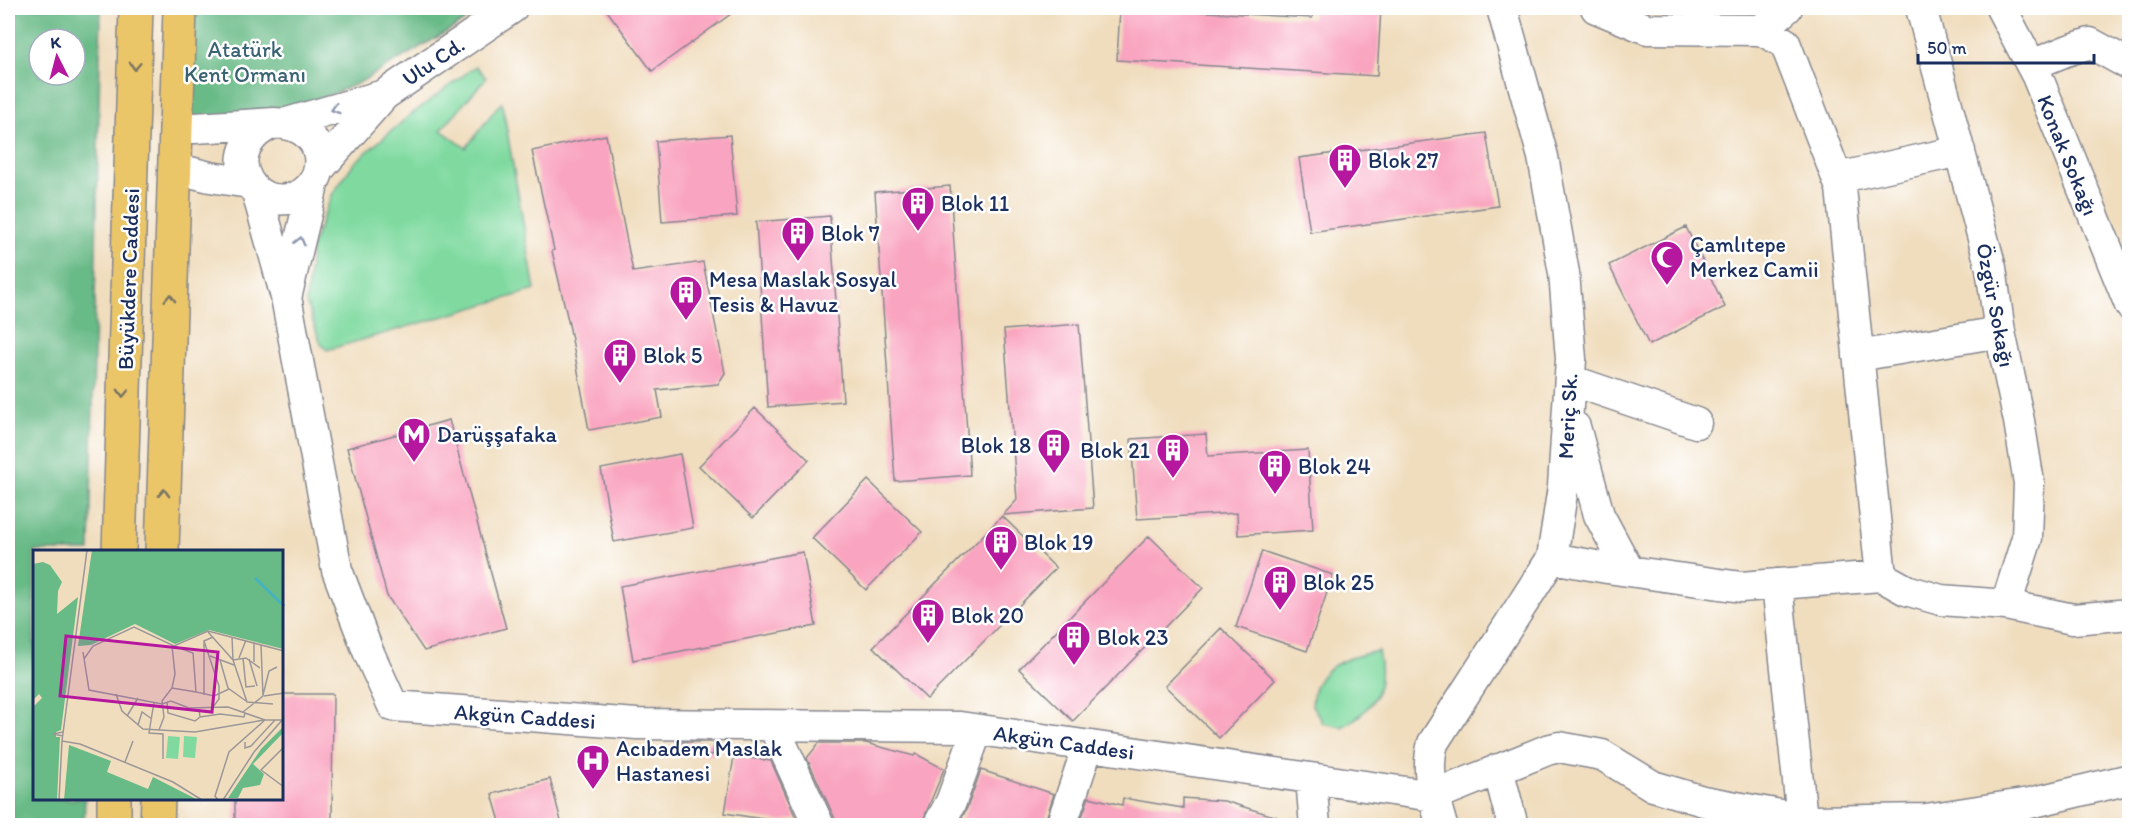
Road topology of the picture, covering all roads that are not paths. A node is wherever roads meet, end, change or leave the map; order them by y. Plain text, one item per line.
1 (136, 8) edge
2 (180, 8) edge
3 (512, 8) edge
4 (1502, 8) edge
5 (1596, 8) edge
6 (1787, 8) edge
7 (1922, 8) edge
8 (2001, 8) edge
9 (1761, 30) junction
10 (2032, 65) junction
11 (2130, 65) edge
12 (384, 94) junction
13 (182, 118) junction
14 (281, 123) junction
15 (132, 145) junction
16 (1960, 151) junction
17 (174, 168) junction
18 (317, 175) junction
19 (210, 177) junction
20 (1837, 178) junction
21 (253, 188) junction
22 (173, 204) junction
23 (286, 297) junction
24 (2130, 305) edge
25 (2000, 332) junction
26 (1858, 356) junction
27 (1569, 390) junction
28 (1696, 423) dead end
29 (119, 550) edge
30 (162, 550) edge
31 (1552, 558) junction
32 (1629, 571) junction
33 (1881, 576) junction
34 (1777, 584) junction
35 (2006, 605) junction
36 (2130, 614) edge
37 (774, 727) junction
38 (977, 730) junction
39 (1088, 746) junction
40 (1498, 769) junction
41 (1311, 778) junction
42 (2130, 779) edge
43 (1433, 796) junction
44 (114, 800) edge
45 (158, 800) edge
46 (1747, 817) edge
47 (1802, 819) junction
48 (1951, 820) edge
49 (114, 825) edge
50 (157, 825) edge
51 (819, 825) edge
52 (938, 825) edge
53 (1061, 825) edge
54 (1315, 825) edge
55 (1442, 825) edge
56 (1513, 825) edge

1 -> 15 main road, Büyükdere Caddesi
2 - 13 main road, Büyükdere Caddesi
3 - 12 street, Ulu Cd.
4 - 27 street, Meriç Sk.
5 - 9 street
6 - 9 street
7 - 16 street, Özgür Sokağı
8 - 10 street, Konak Sokağı
9 - 20 street
10 - 11 street
10 - 24 street, Konak Sokağı
12 -> 14 street, Ulu Cd.
12 - 18 street, Ulu Cd.
13 - 14 street
13 - 15 main road
13 - 17 main road, Büyükdere Caddesi
14 - 18 street
14 - 21 street
15 - 17 main road
15 -> 29 main road, Büyükdere Caddesi
16 - 20 street
16 - 25 street, Özgür Sokağı
17 - 19 street
17 - 22 main road, Büyükdere Caddesi
18 - 21 street
23 -> 18 street, Akgün Caddesi
19 - 21 street
19 - 22 street
20 - 26 street
21 - 23 street, Akgün Caddesi
30 -> 22 main road, Büyükdere Caddesi
23 - 37 street, Akgün Caddesi
25 - 26 street
25 - 35 street, Özgür Sokağı
26 - 33 street
27 - 28 street
27 - 31 street, Meriç Sk.
27 - 32 street
31 - 32 street
31 - 43 street, Meriç Sk.
32 - 34 street
33 - 34 street
33 - 35 street
34 - 47 street
35 - 36 street
37 - 38 street, Akgün Caddesi
37 - 51 street
38 - 39 street, Akgün Caddesi
38 - 52 street
39 - 41 street, Akgün Caddesi
39 - 53 street
40 - 43 street
40 - 46 street
40 - 56 street
41 - 43 street, Akgün Caddesi
41 - 54 street
42 - 48 street
43 - 55 street, Meriç Sk.
44 - 49 main road
45 - 50 main road
46 - 47 street
47 - 48 street

